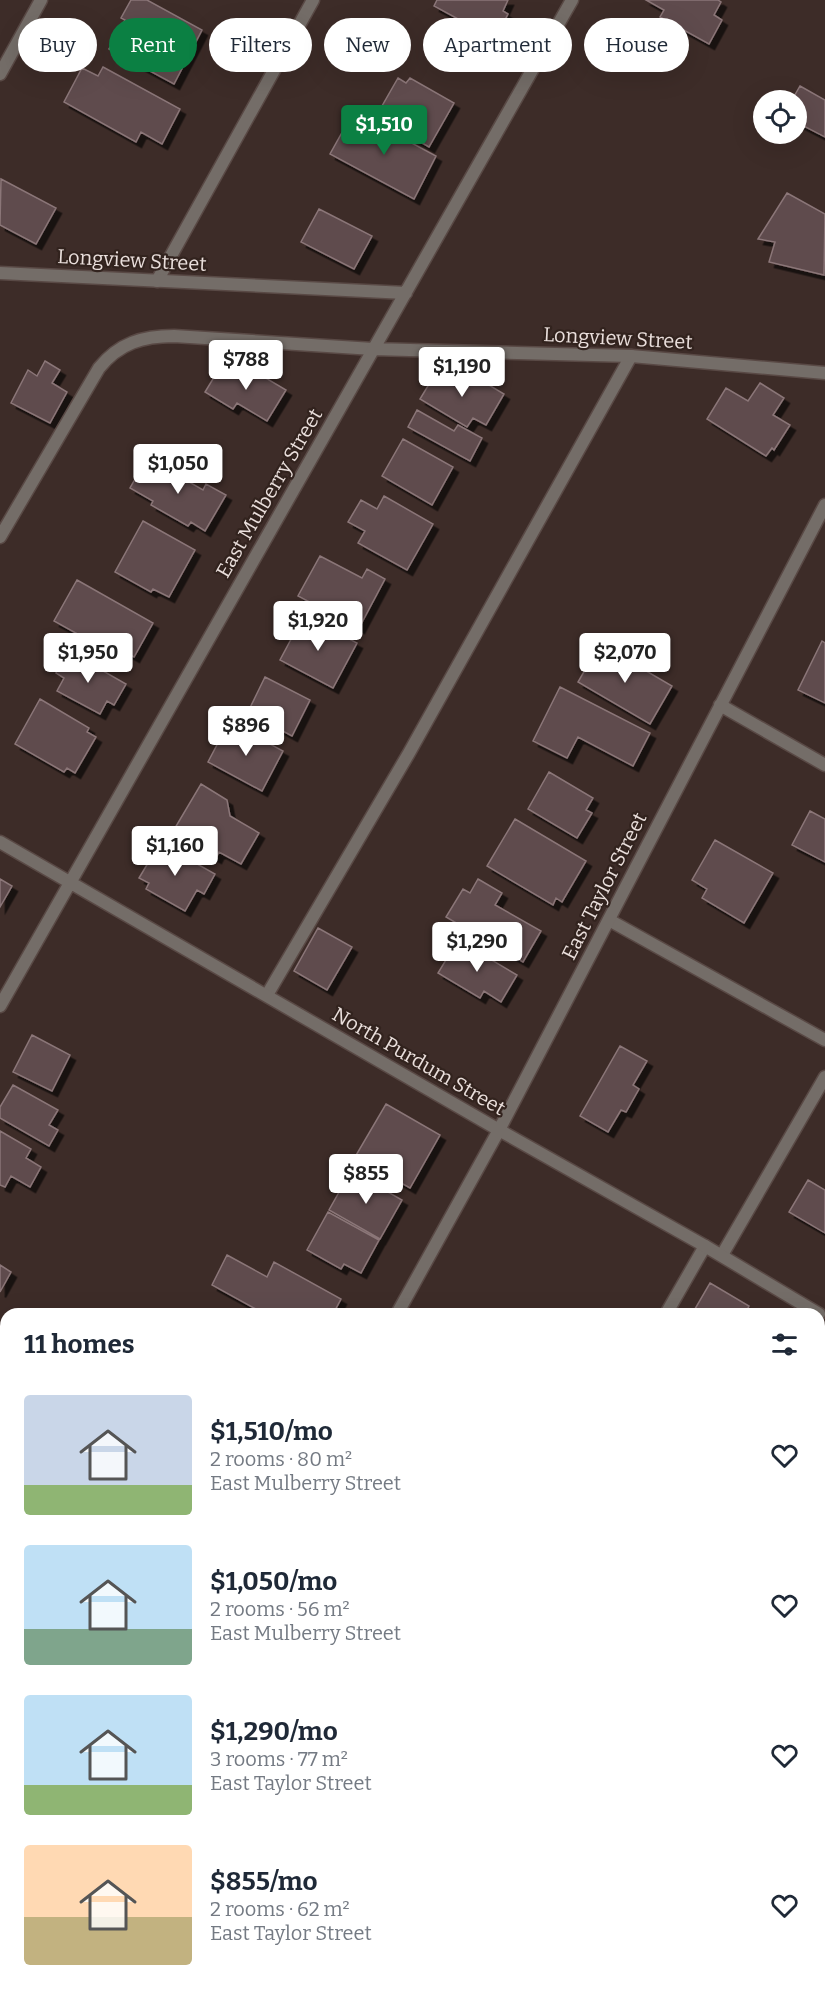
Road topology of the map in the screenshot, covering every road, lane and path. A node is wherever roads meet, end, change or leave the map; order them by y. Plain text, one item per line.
1 (41, 0) edge
2 (313, 0) edge
3 (572, 0) edge
4 (0, 74) edge
5 (0, 273) edge
6 (157, 281) junction
7 (406, 293) junction
8 (373, 349) junction
9 (631, 356) junction
10 (825, 373) edge
11 (825, 505) edge
12 (0, 537) edge
13 (720, 705) junction
14 (825, 765) edge
15 (0, 842) edge
16 (70, 882) junction
17 (609, 920) junction
18 (267, 995) junction
19 (0, 1006) edge
20 (825, 1040) edge
21 (825, 1077) edge
22 (499, 1130) junction
23 (705, 1246) junction
24 (722, 1256) junction
25 (401, 1308) edge
26 (669, 1308) edge
27 (809, 1308) edge

1 - 4 street
2 - 6 street
3 - 7 street, East Mulberry Street
5 - 6 street, Longview Street
6 - 7 street, Longview Street
7 - 8 street, East Mulberry Street
8 - 9 street, Longview Street
8 - 12 street, Longview Street
8 - 16 street, East Mulberry Street
9 - 10 street, Longview Street
9 - 18 street
11 - 13 street, East Taylor Street
13 - 14 street
13 - 17 street, East Taylor Street
15 - 16 street, North Purdum Street
16 - 18 street, North Purdum Street
16 - 19 street, East Mulberry Street
17 - 20 street
17 - 22 street, East Taylor Street
18 - 22 street, North Purdum Street
21 - 24 street
22 - 23 street, North Purdum Street
22 - 25 street, East Taylor Street
23 - 24 street, North Purdum Street
23 - 26 street
24 - 27 street, North Purdum Street

